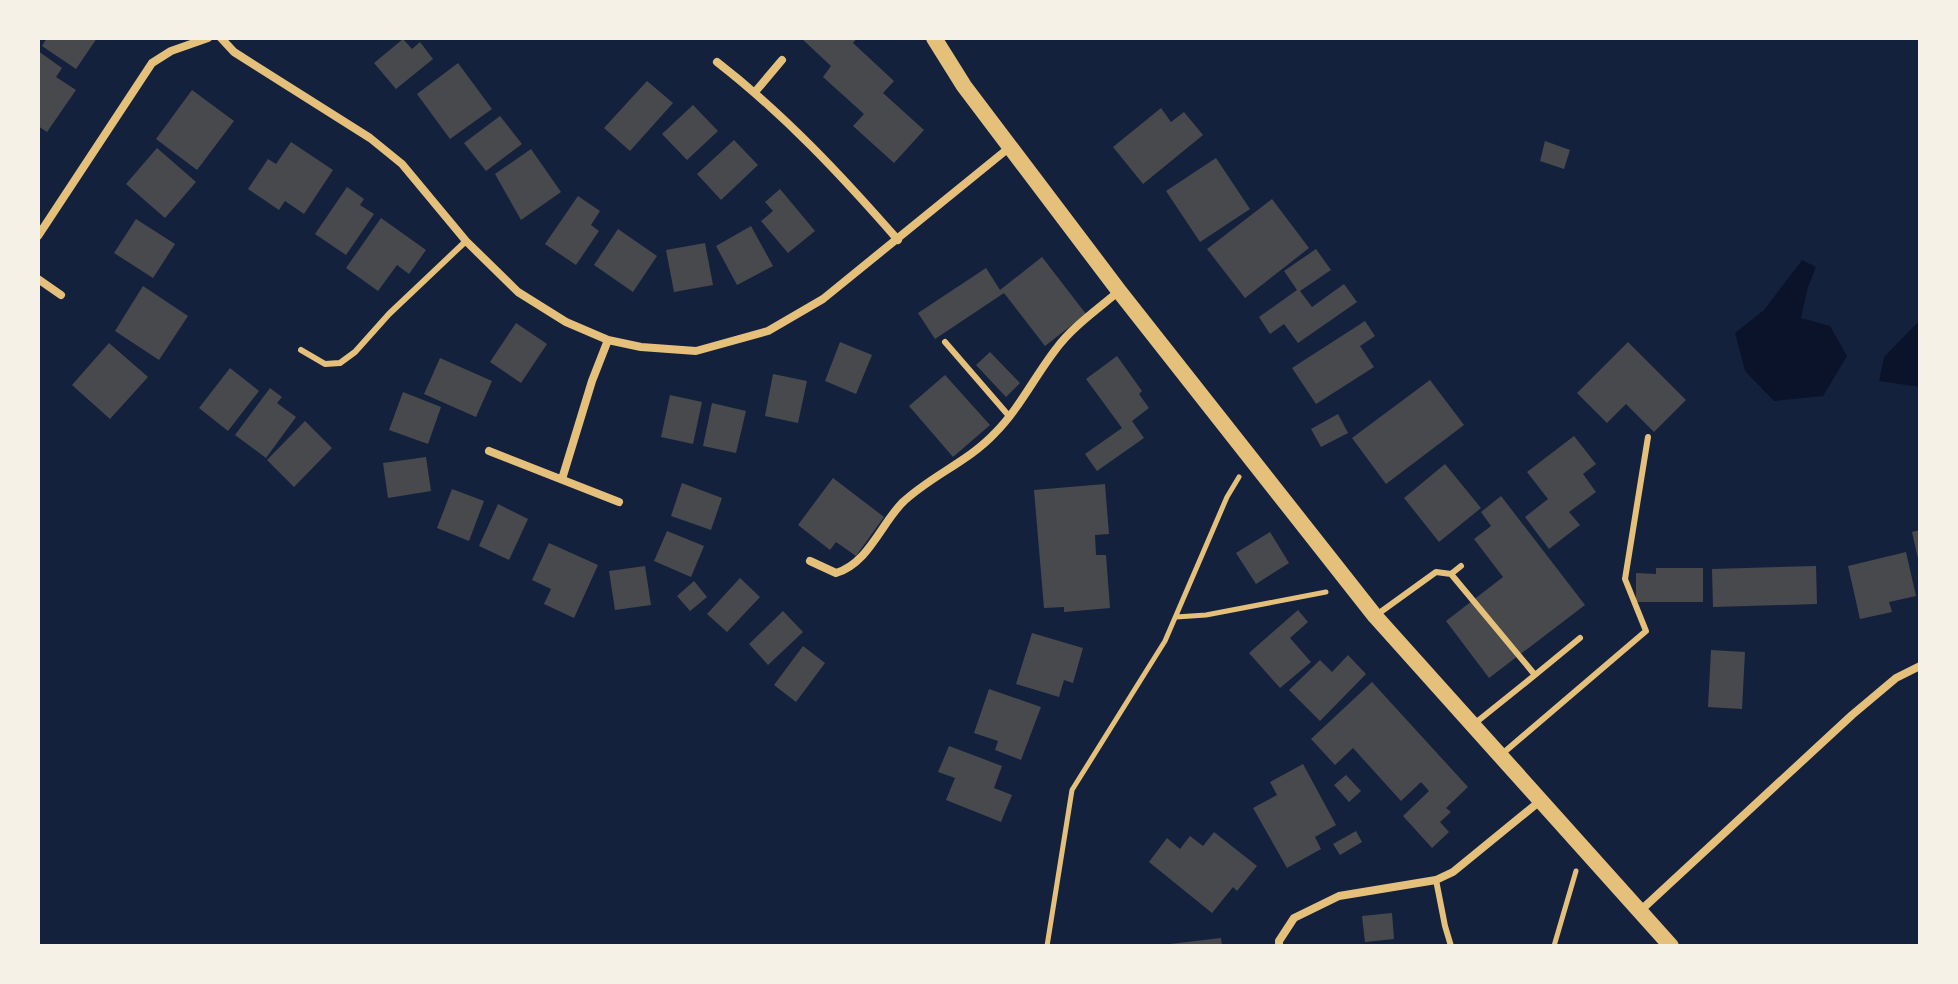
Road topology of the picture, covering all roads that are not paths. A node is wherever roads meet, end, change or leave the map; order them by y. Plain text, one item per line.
1 (208, 38) edge
2 (221, 38) edge
3 (934, 38) edge
4 (782, 60) dead end
5 (717, 62) dead end
6 (755, 92) junction
7 (1010, 147) junction
8 (38, 236) edge
9 (898, 240) junction
10 (466, 241) junction
11 (38, 279) edge
12 (1119, 291) junction
13 (61, 295) dead end
14 (608, 340) junction
15 (945, 342) dead end
16 (301, 350) dead end
17 (1009, 416) junction
18 (1648, 437) dead end
19 (489, 451) dead end
20 (562, 479) junction
21 (619, 502) dead end
22 (810, 561) dead end
23 (1461, 566) dead end
24 (1451, 574) junction
25 (1375, 616) junction
26 (1580, 638) dead end
27 (1920, 666) edge
28 (1535, 675) junction
29 (1472, 725) junction
30 (1499, 757) junction
31 (1540, 801) junction
32 (1436, 880) junction
33 (1640, 911) junction
34 (1279, 946) edge
35 (1451, 946) edge
36 (1671, 946) edge

1 - 8 street
2 - 10 street
3 - 7 main road
4 - 6 street
5 - 6 street
6 - 9 street
7 - 9 street
7 - 12 main road
9 - 14 street
10 - 14 street
10 - 16 lane
11 - 13 street
12 - 17 street
12 - 25 main road
14 - 20 street
15 - 17 lane
17 - 22 street
18 - 30 lane
19 - 20 street
20 - 21 street
23 - 24 lane
24 - 25 lane
24 - 28 lane
25 - 29 main road
26 - 28 lane
27 - 33 street
28 - 29 lane
29 - 30 main road
30 - 31 main road
31 - 32 street
31 - 33 main road
32 - 34 street
32 - 35 lane
33 - 36 main road

